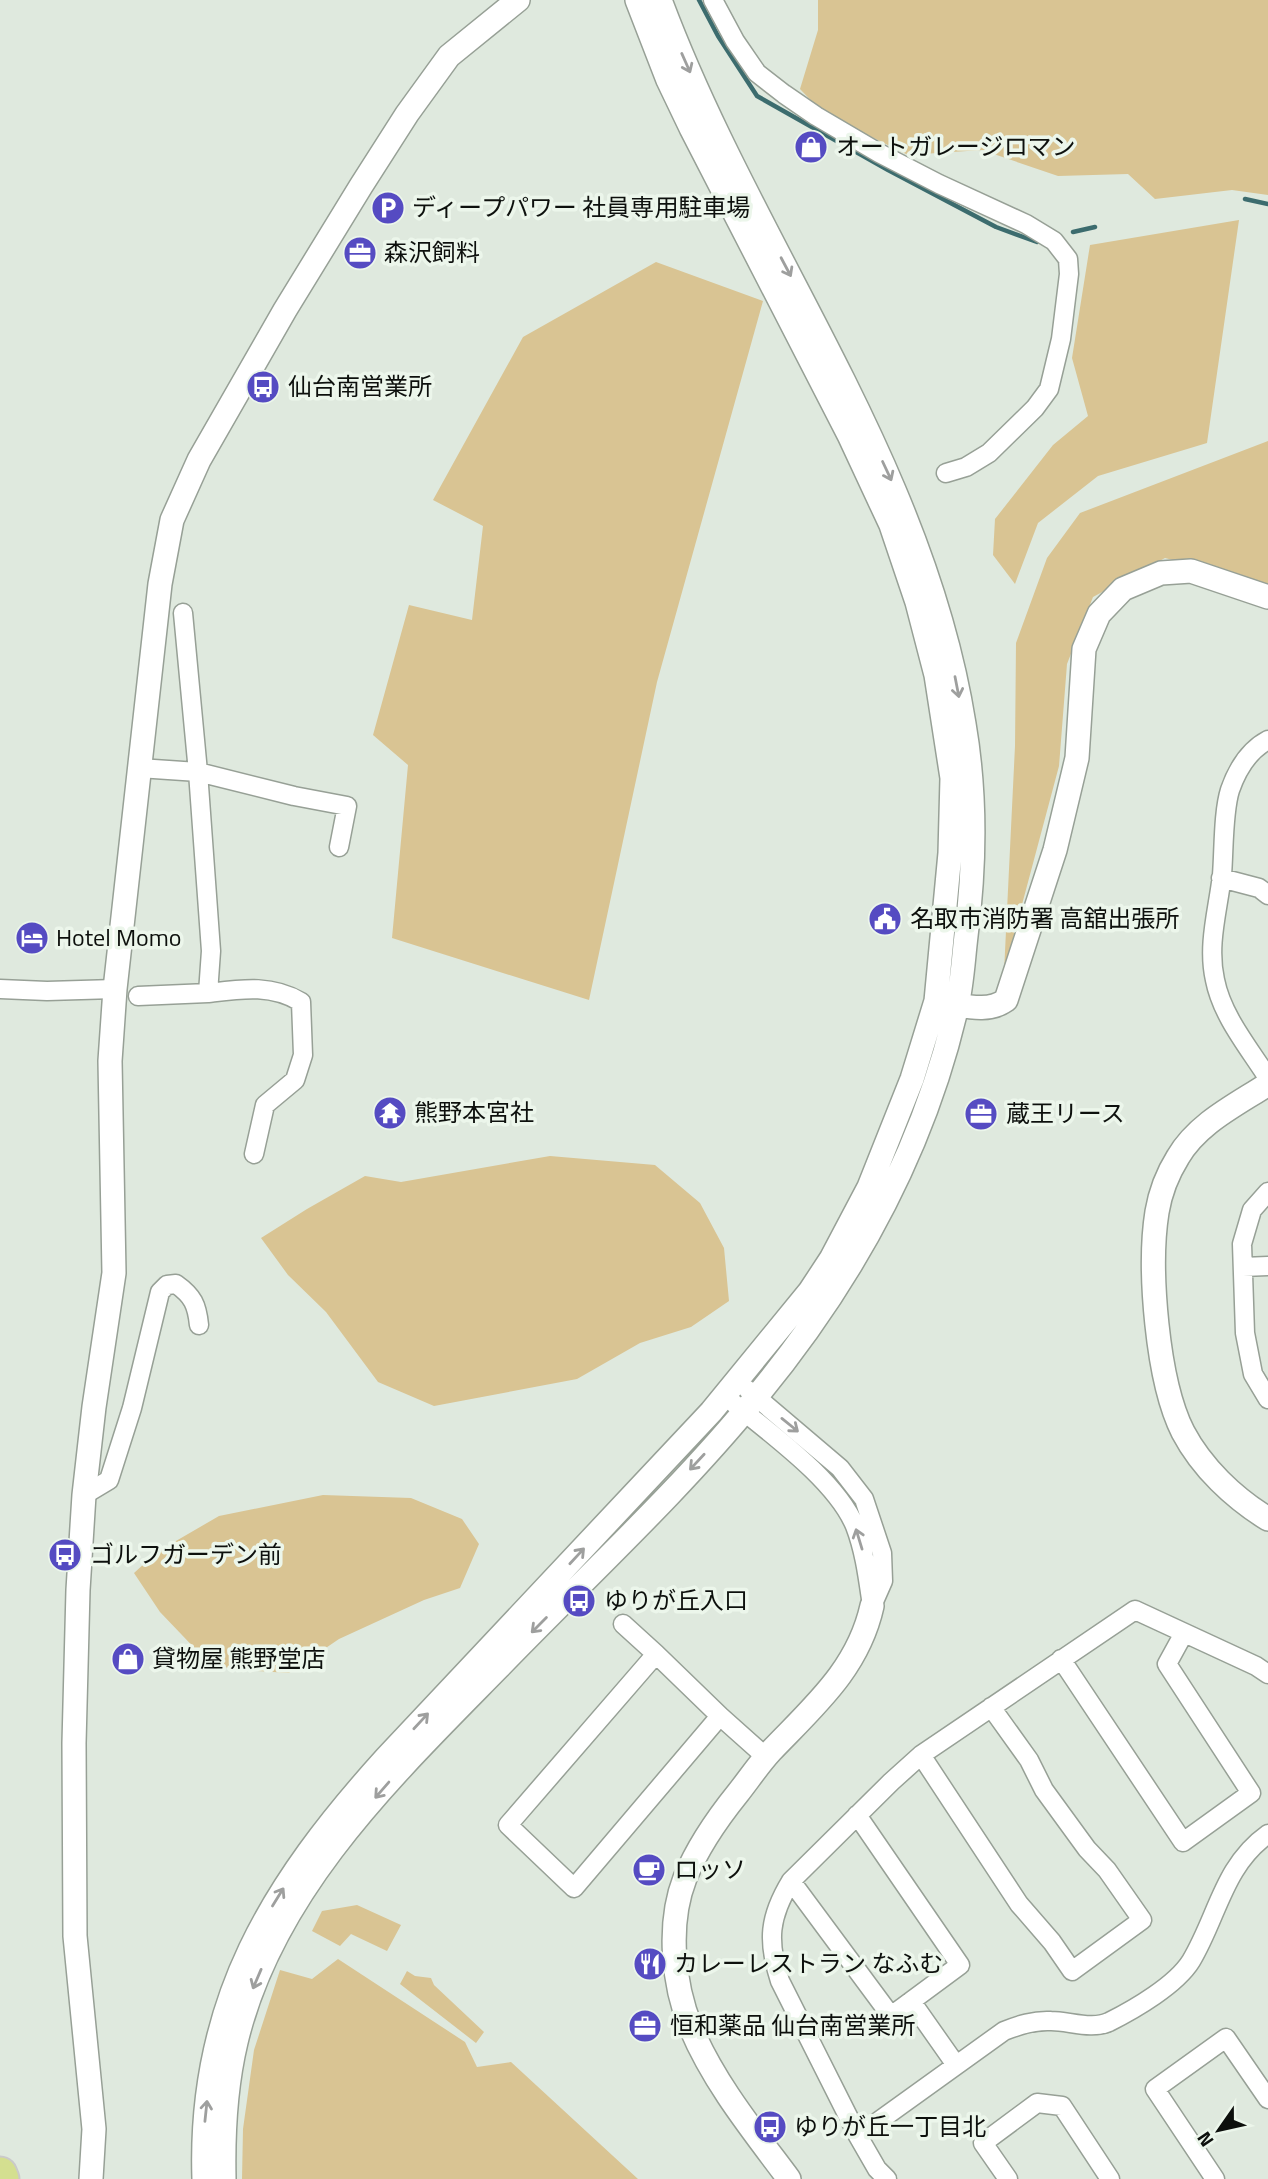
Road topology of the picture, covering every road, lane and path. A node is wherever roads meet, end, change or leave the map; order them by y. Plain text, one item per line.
1 (518, 0) edge
2 (637, 0) edge
3 (660, 0) edge
4 (713, 0) edge
5 (946, 473) dead end
6 (1268, 597) edge
7 (183, 613) dead end
8 (1268, 740) edge
9 (139, 768) junction
10 (198, 772) junction
11 (339, 847) dead end
12 (1222, 878) junction
13 (1268, 895) edge
14 (0, 989) edge
15 (115, 989) junction
16 (208, 993) junction
17 (138, 996) dead end
18 (947, 1003) junction
19 (1268, 1078) edge
20 (1268, 1084) edge
21 (254, 1154) dead end
22 (1268, 1192) edge
23 (1268, 1266) edge
24 (1243, 1267) junction
25 (199, 1325) dead end
26 (731, 1389) junction
27 (1268, 1399) edge
28 (750, 1404) junction
29 (84, 1495) junction
30 (1268, 1519) edge
31 (873, 1606) joint
32 (623, 1623) dead end
33 (1184, 1633) junction
34 (656, 1654) junction
35 (1061, 1659) junction
36 (1268, 1674) edge
37 (991, 1707) junction
38 (720, 1716) junction
39 (921, 1755) junction
40 (766, 1757) junction
41 (857, 1815) junction
42 (1268, 1833) edge
43 (791, 1881) junction
44 (911, 2001) junction
45 (956, 2065) junction
46 (1268, 2099) edge
47 (858, 2136) junction
48 (0, 2174) edge
49 (2, 2179) edge
50 (92, 2179) edge
51 (204, 2179) edge
52 (223, 2179) edge
53 (789, 2179) edge
54 (887, 2179) edge
55 (1008, 2179) edge
56 (1110, 2179) edge
57 (1215, 2179) edge

1 - 9 street
2 - 18 street
3 -> 18 street
4 - 5 street
6 - 18 street
7 - 10 street
8 - 12 street
9 - 10 street
9 - 15 street
10 - 11 street
10 - 16 street
12 - 13 street
12 - 19 street
14 - 15 street
15 - 29 street
16 - 17 street
16 - 21 street
18 - 26 street
18 - 28 street
20 - 30 street
22 - 24 street
23 - 24 street
24 - 27 street
25 - 29 street
26 - 28 street
51 -> 26 street
28 - 31 street
28 -> 52 street
29 - 50 street
31 - 40 street
32 - 34 street
33 - 35 street
33 - 35 street
33 - 36 street
34 - 38 street
34 - 38 street
35 - 37 street
37 - 39 street
37 - 39 street
38 - 40 street
39 - 41 street
40 - 53 street
41 - 43 street
41 - 44 street
42 - 45 street
43 - 44 street
43 - 47 street
44 - 45 street
45 - 47 street
46 - 57 street
47 - 54 street
48 - 49 highway
55 - 56 street

